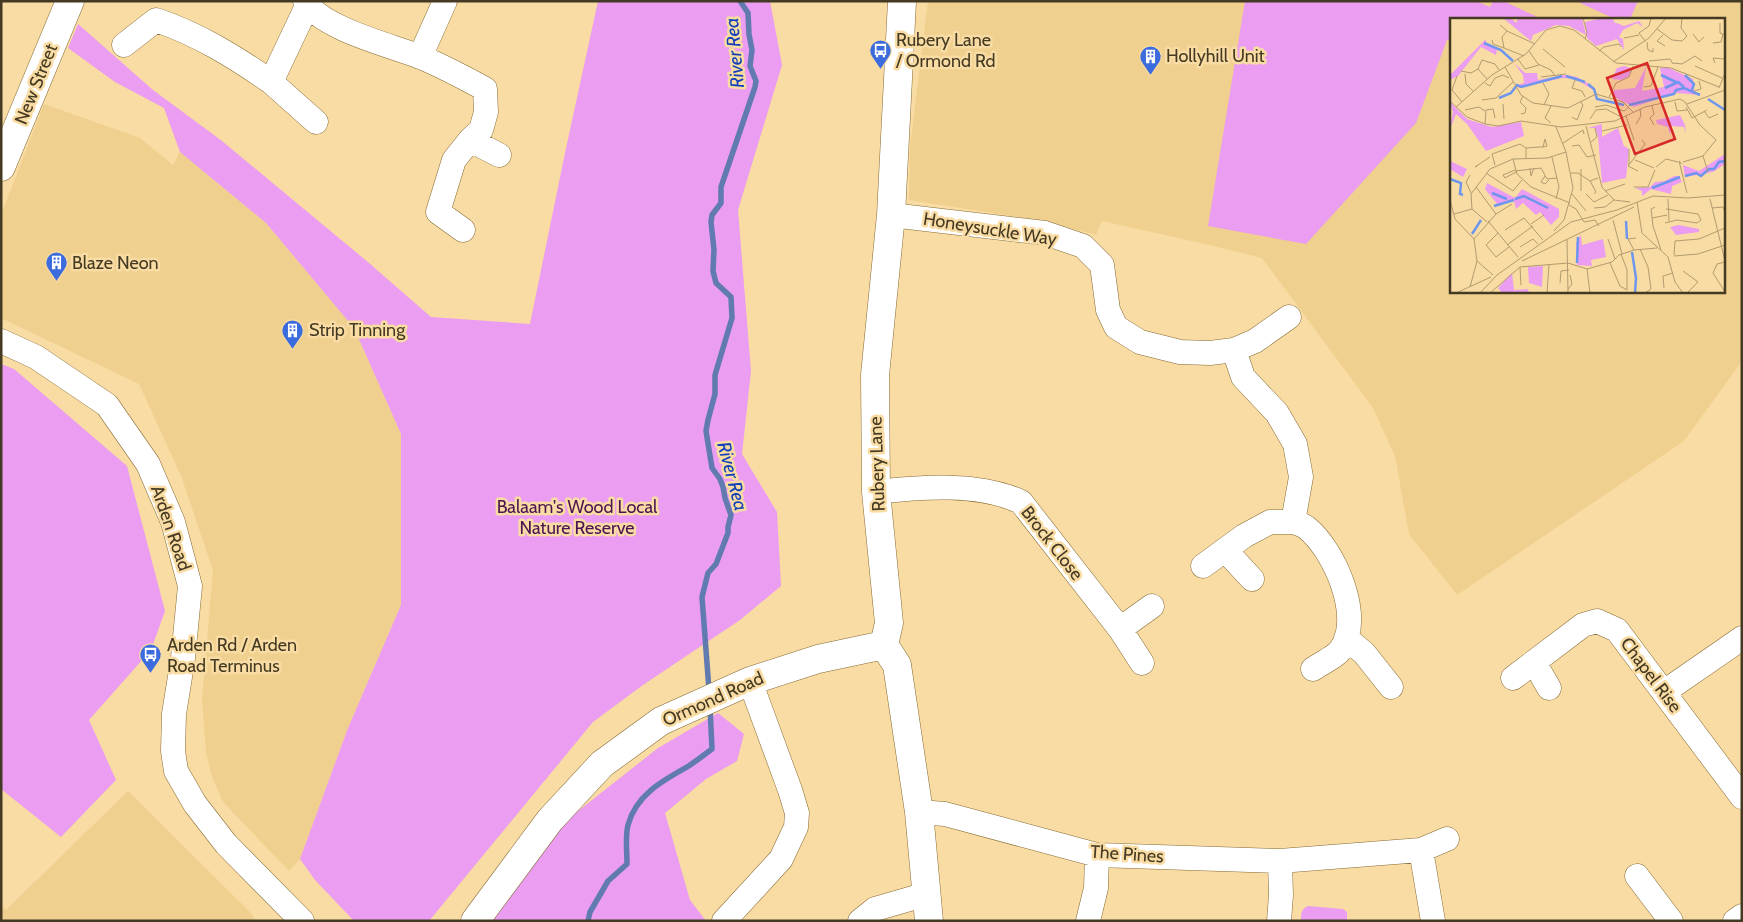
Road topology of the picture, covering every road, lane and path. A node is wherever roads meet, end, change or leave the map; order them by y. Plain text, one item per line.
1 (70, 1) edge
2 (445, 1) edge
3 (902, 1) edge
4 (306, 4) edge
5 (124, 45) dead end
6 (420, 57) junction
7 (271, 82) junction
8 (316, 122) dead end
9 (470, 140) junction
10 (499, 155) dead end
11 (1, 168) edge
12 (891, 215) junction
13 (464, 230) dead end
14 (1289, 317) dead end
15 (1, 341) edge
16 (1234, 350) junction
17 (876, 492) junction
18 (1293, 522) junction
19 (1225, 550) junction
20 (1203, 566) dead end
21 (1252, 579) dead end
22 (1152, 606) dead end
23 (1120, 629) junction
24 (1346, 638) junction
25 (1742, 638) edge
26 (884, 645) junction
27 (1534, 662) junction
28 (1142, 663) dead end
29 (1313, 669) dead end
30 (1513, 678) dead end
31 (750, 681) junction
32 (1391, 687) dead end
33 (1549, 688) dead end
34 (1664, 692) junction
35 (1742, 797) edge
36 (919, 812) junction
37 (1447, 839) dead end
38 (1421, 850) junction
39 (1097, 855) junction
40 (1280, 861) junction
41 (1637, 876) dead end
42 (927, 894) junction
43 (1742, 916) edge
44 (302, 921) edge
45 (475, 921) edge
46 (724, 921) edge
47 (860, 921) edge
48 (929, 921) edge
49 (1088, 921) edge
50 (1279, 921) edge
51 (1433, 921) edge
52 (1671, 921) edge
53 (1735, 921) edge

1 - 11 street, New Street
2 - 6 street
3 - 12 street, Rubery Lane
4 - 6 street
4 - 7 street
5 - 7 street
6 - 9 street
7 - 8 street
9 - 10 street
9 - 13 street
12 - 16 street, Honeysuckle Way
12 - 17 street, Rubery Lane
14 - 16 street, Honeysuckle Way
15 - 44 street, Arden Road
16 - 18 street
17 - 23 street, Brock Close
17 - 26 street, Rubery Lane
18 - 19 street
18 - 24 street
19 - 20 street
19 - 21 street
22 - 23 street
23 - 28 street, Brock Close
24 - 29 street
24 - 32 street
25 - 34 street
26 - 31 street, Ormond Road
26 - 36 street
27 - 30 street, Chapel Rise
27 - 33 street
27 - 34 street, Chapel Rise
31 - 45 street, Ormond Road
31 - 46 street
34 - 35 street, Chapel Rise
36 - 39 street, The Pines
36 - 42 street
37 - 38 street, The Pines
38 - 40 street, The Pines
38 - 51 street
39 - 40 street, The Pines
39 - 49 street
40 - 50 street
41 - 52 street
42 - 47 street
42 - 48 street
43 - 53 street

